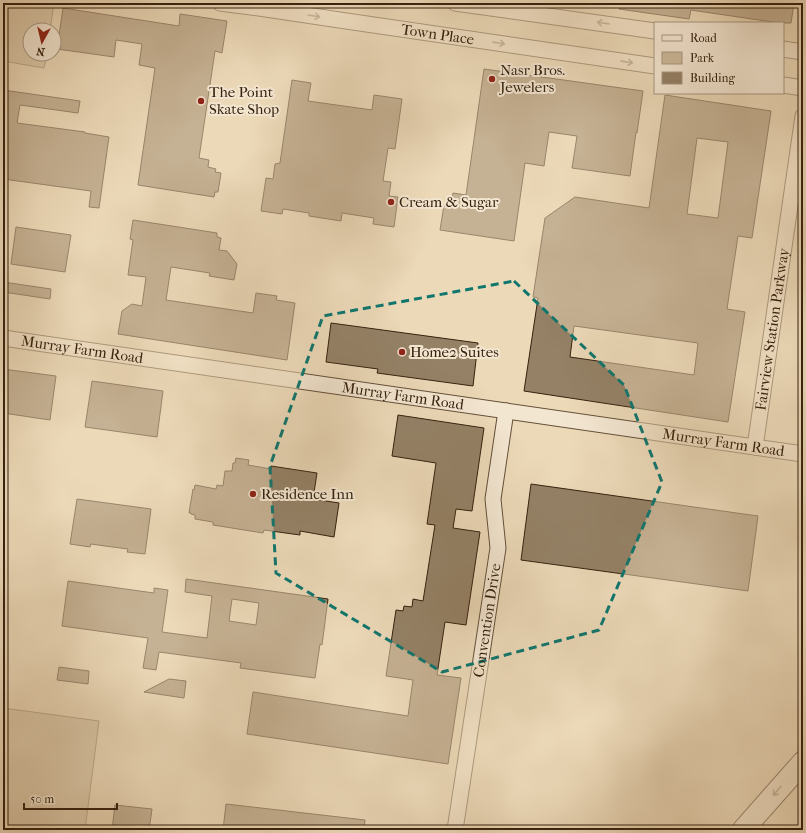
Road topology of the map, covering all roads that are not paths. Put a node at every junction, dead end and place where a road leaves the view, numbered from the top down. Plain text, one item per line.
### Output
1 (220, 3) edge
2 (455, 3) edge
3 (654, 31) edge
4 (784, 49) edge
5 (803, 52) edge
6 (654, 66) edge
7 (784, 85) edge
8 (803, 88) edge
9 (803, 116) edge
10 (3, 338) edge
11 (506, 411) junction
12 (755, 447) junction
13 (803, 454) edge
14 (803, 762) edge
15 (455, 830) edge
16 (743, 830) edge

1 -> 6 street, Town Place
3 -> 2 street
4 - 5 street
7 - 8 street
9 - 12 street, Fairview Station Parkway
10 - 11 street, Murray Farm Road
11 - 12 street, Murray Farm Road
11 - 15 street, Convention Drive
12 - 13 street, Murray Farm Road
14 -> 16 main road

